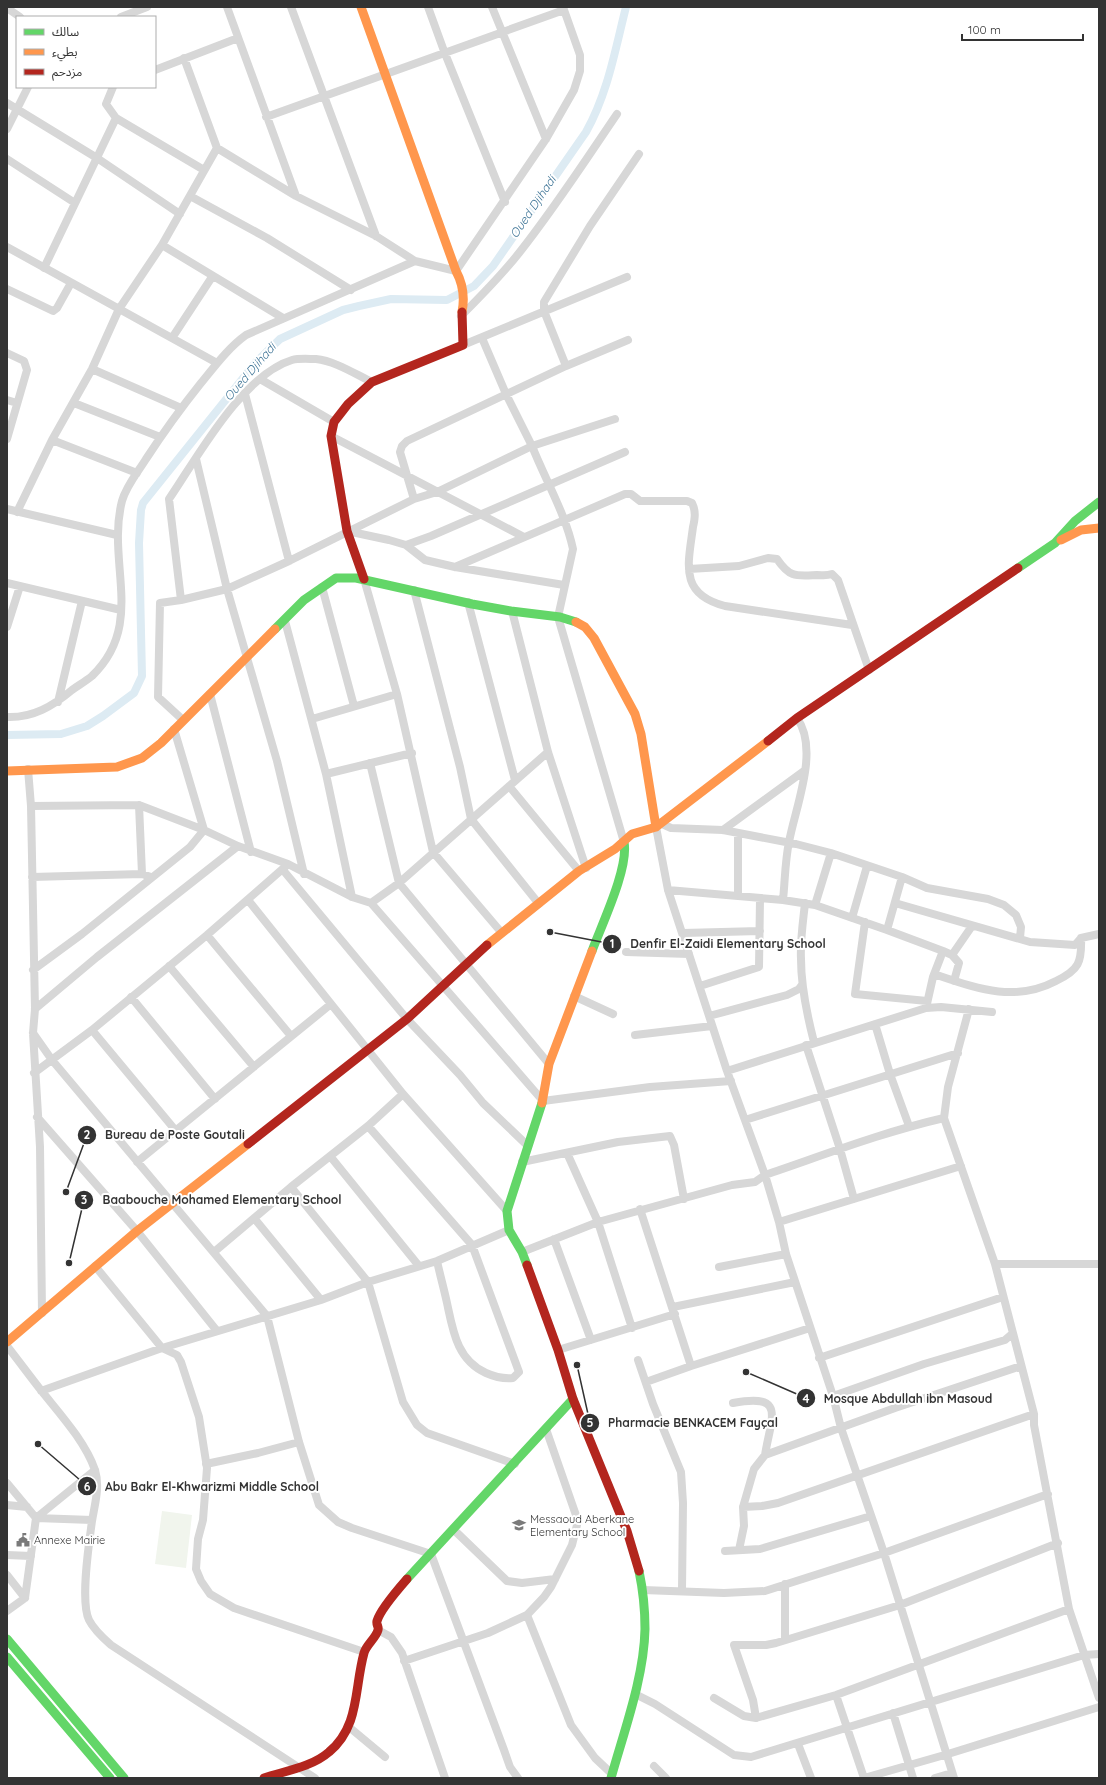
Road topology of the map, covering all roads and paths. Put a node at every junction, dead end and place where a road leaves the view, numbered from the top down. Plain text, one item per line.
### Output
1 (147, 7) edge
2 (227, 7) edge
3 (291, 7) edge
4 (361, 7) edge
5 (428, 7) edge
6 (492, 7) edge
7 (7, 8) edge
8 (564, 8) edge
9 (19, 16) edge
10 (124, 16) edge
11 (501, 31) junction
12 (238, 38) junction
13 (444, 51) junction
14 (184, 58) junction
15 (156, 70) edge
16 (385, 74) junction
17 (27, 88) edge
18 (113, 88) edge
19 (324, 95) junction
20 (7, 103) edge
21 (16, 109) junction
22 (617, 114) dead end
23 (266, 116) junction
24 (116, 118) junction
25 (7, 129) edge
26 (546, 139) junction
27 (217, 148) junction
28 (639, 154) dead end
29 (97, 158) junction
30 (7, 159) edge
31 (204, 170) junction
32 (190, 196) junction
33 (296, 196) junction
34 (505, 202) junction
35 (75, 203) junction
36 (180, 214) junction
37 (376, 236) junction
38 (162, 245) junction
39 (7, 247) edge
40 (415, 261) junction
41 (44, 268) junction
42 (456, 271) junction
43 (212, 277) junction
44 (627, 277) dead end
45 (71, 283) junction
46 (7, 289) edge
47 (351, 290) junction
48 (119, 309) junction
49 (544, 311) junction
50 (461, 316) junction
51 (283, 318) junction
52 (172, 338) junction
53 (482, 338) junction
54 (628, 340) dead end
55 (463, 345) junction
56 (7, 353) edge
57 (217, 363) junction
58 (566, 366) junction
59 (92, 369) junction
60 (260, 379) junction
61 (372, 382) junction
62 (245, 394) junction
63 (506, 394) junction
64 (7, 400) edge
65 (17, 403) junction
66 (74, 403) junction
67 (181, 408) junction
68 (615, 418) dead end
69 (334, 422) junction
70 (331, 436) junction
71 (160, 437) junction
72 (7, 439) edge
73 (52, 440) junction
74 (532, 446) junction
75 (625, 452) dead end
76 (196, 459) junction
77 (137, 473) junction
78 (406, 474) junction
79 (548, 485) junction
80 (437, 492) junction
81 (414, 499) junction
82 (1099, 502) edge
83 (7, 509) edge
84 (18, 512) junction
85 (482, 515) junction
86 (564, 519) junction
87 (1099, 528) edge
88 (347, 531) junction
89 (117, 535) junction
90 (524, 537) junction
91 (1056, 543) junction
92 (406, 545) junction
93 (289, 561) junction
94 (455, 567) junction
95 (690, 569) junction
96 (364, 579) junction
97 (7, 583) edge
98 (564, 585) junction
99 (20, 586) junction
100 (322, 587) junction
101 (227, 589) junction
102 (414, 590) junction
103 (181, 600) junction
104 (82, 601) junction
105 (468, 602) junction
106 (121, 610) junction
107 (512, 611) junction
108 (558, 617) junction
109 (284, 621) junction
110 (852, 625) junction
111 (7, 627) edge
112 (247, 659) junction
113 (869, 670) junction
114 (210, 694) junction
115 (397, 694) junction
116 (58, 702) junction
117 (354, 706) junction
118 (7, 717) edge
119 (797, 718) junction
120 (312, 719) junction
121 (183, 720) junction
122 (174, 729) junction
123 (548, 752) junction
124 (412, 753) junction
125 (370, 763) junction
126 (7, 770) edge
127 (28, 770) junction
128 (804, 772) junction
129 (326, 774) junction
130 (512, 783) junction
131 (139, 805) junction
132 (31, 806) junction
133 (472, 819) junction
134 (658, 825) junction
135 (204, 830) junction
136 (724, 830) junction
137 (738, 833) junction
138 (624, 842) junction
139 (788, 842) junction
140 (238, 846) junction
141 (251, 852) junction
142 (433, 852) junction
143 (831, 853) junction
144 (867, 866) junction
145 (286, 867) junction
146 (583, 870) junction
147 (142, 874) junction
148 (304, 874) junction
149 (902, 876) junction
150 (32, 877) junction
151 (151, 877) junction
152 (399, 883) junction
153 (668, 890) junction
154 (738, 896) junction
155 (352, 897) junction
156 (760, 898) junction
157 (248, 900) junction
158 (784, 900) junction
159 (371, 903) junction
160 (805, 903) junction
161 (895, 903) junction
162 (539, 904) junction
163 (815, 905) junction
164 (852, 918) junction
165 (865, 922) junction
166 (972, 926) junction
167 (887, 930) junction
168 (760, 931) junction
169 (501, 932) junction
170 (682, 932) junction
171 (1099, 934) edge
172 (207, 935) junction
173 (1020, 938) junction
174 (1081, 938) junction
175 (943, 951) junction
176 (626, 952) dead end
177 (689, 954) junction
178 (952, 955) junction
179 (466, 965) junction
180 (169, 966) junction
181 (34, 970) junction
182 (934, 974) junction
183 (954, 981) junction
184 (802, 985) junction
185 (700, 986) junction
186 (443, 987) junction
187 (574, 996) junction
188 (131, 997) junction
189 (331, 1004) junction
190 (926, 1005) junction
191 (35, 1009) junction
192 (969, 1009) junction
193 (992, 1012) dead end
194 (614, 1014) dead end
195 (709, 1016) junction
196 (407, 1019) junction
197 (875, 1024) junction
198 (712, 1026) junction
199 (92, 1030) junction
200 (34, 1033) junction
201 (635, 1035) dead end
202 (291, 1036) junction
203 (810, 1044) junction
204 (369, 1050) junction
205 (958, 1053) junction
206 (52, 1060) junction
207 (548, 1064) junction
208 (254, 1067) junction
209 (727, 1071) junction
210 (34, 1073) junction
211 (890, 1074) junction
212 (731, 1082) junction
213 (404, 1094) junction
214 (823, 1095) junction
215 (215, 1099) junction
216 (543, 1101) junction
217 (37, 1117) junction
218 (944, 1118) junction
219 (744, 1120) junction
220 (368, 1126) junction
221 (909, 1126) junction
222 (176, 1132) junction
223 (528, 1146) junction
224 (840, 1149) junction
225 (567, 1153) junction
226 (330, 1156) junction
227 (137, 1162) junction
228 (522, 1162) junction
229 (961, 1166) junction
230 (765, 1175) junction
231 (291, 1187) junction
232 (684, 1199) junction
233 (854, 1199) junction
234 (172, 1204) junction
235 (640, 1209) junction
236 (507, 1211) junction
237 (254, 1218) junction
238 (598, 1222) junction
239 (779, 1222) junction
240 (509, 1230) junction
241 (137, 1231) junction
242 (554, 1239) junction
243 (472, 1245) junction
244 (214, 1252) junction
245 (522, 1252) junction
246 (786, 1254) junction
247 (437, 1261) junction
248 (995, 1264) junction
249 (1099, 1264) edge
250 (95, 1266) junction
251 (419, 1266) junction
252 (719, 1267) dead end
253 (368, 1282) junction
254 (795, 1282) junction
255 (1003, 1297) junction
256 (320, 1300) junction
257 (674, 1311) junction
258 (42, 1313) junction
259 (267, 1316) junction
260 (632, 1328) junction
261 (810, 1328) junction
262 (217, 1331) junction
263 (1012, 1334) junction
264 (591, 1340) junction
265 (7, 1342) edge
266 (7, 1346) edge
267 (162, 1348) junction
268 (558, 1350) junction
269 (820, 1358) junction
270 (638, 1360) dead end
271 (691, 1366) junction
272 (1021, 1366) junction
273 (646, 1382) junction
274 (41, 1390) junction
275 (833, 1396) junction
276 (573, 1399) junction
277 (733, 1403) dead end
278 (1034, 1414) junction
279 (841, 1428) junction
280 (546, 1429) junction
281 (299, 1442) junction
282 (765, 1455) junction
283 (206, 1464) junction
284 (515, 1464) junction
285 (95, 1470) junction
286 (858, 1476) junction
287 (7, 1483) edge
288 (10, 1492) edge
289 (1048, 1494) junction
290 (7, 1505) edge
291 (27, 1507) junction
292 (744, 1507) junction
293 (871, 1516) junction
294 (36, 1518) junction
295 (92, 1520) junction
296 (453, 1529) junction
297 (1058, 1543) junction
298 (739, 1550) junction
299 (725, 1551) dead end
300 (884, 1553) junction
301 (431, 1554) junction
302 (7, 1555) edge
303 (31, 1556) junction
304 (7, 1575) edge
305 (555, 1579) junction
306 (785, 1584) junction
307 (643, 1590) junction
308 (682, 1590) junction
309 (25, 1598) junction
310 (900, 1605) junction
311 (1069, 1609) junction
312 (7, 1611) edge
313 (527, 1615) junction
314 (378, 1630) junction
315 (7, 1639) edge
316 (785, 1640) junction
317 (465, 1641) junction
318 (364, 1652) junction
319 (1099, 1654) edge
320 (1084, 1655) junction
321 (7, 1657) edge
322 (404, 1661) junction
323 (920, 1665) junction
324 (635, 1694) junction
325 (836, 1695) junction
326 (714, 1698) dead end
327 (1099, 1698) edge
328 (932, 1702) junction
329 (1099, 1707) edge
330 (893, 1713) junction
331 (756, 1718) junction
332 (349, 1727) junction
333 (848, 1727) junction
334 (798, 1744) junction
335 (948, 1754) junction
336 (385, 1757) dead end
337 (909, 1764) junction
338 (654, 1766) dead end
339 (297, 1767) junction
340 (612, 1776) edge
341 (953, 1776) edge
342 (110, 1778) edge
343 (124, 1778) edge
344 (264, 1778) edge
345 (315, 1778) edge
346 (445, 1778) edge
347 (518, 1778) edge
348 (666, 1778) edge
349 (811, 1778) edge
350 (864, 1778) edge
351 (913, 1778) edge
352 (934, 1778) edge

1 - 10 street
2 - 12 street
3 - 19 street
4 - 16 street
5 - 13 street
6 - 11 street
7 - 9 street
8 - 11 street
8 - 26 street
11 - 13 street
11 - 26 street
12 - 14 street
12 - 23 street
13 - 16 street
13 - 34 street
14 - 15 street
14 - 27 street
16 - 19 street
16 - 42 street
17 - 21 street
18 - 24 street
19 - 23 street
19 - 37 street
20 - 21 street
21 - 25 street
21 - 29 street
22 - 50 street
23 - 33 street
24 - 29 street
24 - 31 street
26 - 34 street
27 - 31 street
27 - 33 street
28 - 49 street
29 - 35 street
29 - 36 street
30 - 35 street
31 - 32 street
32 - 36 street
32 - 47 street
33 - 37 street
34 - 42 street
35 - 41 street
36 - 38 street
37 - 40 street
38 - 43 street
38 - 48 street
39 - 41 street
40 - 42 street
40 - 47 street
41 - 45 street
42 - 50 street
43 - 51 street
43 - 52 street
44 - 49 street
45 - 46 street
45 - 48 street
47 - 51 street
48 - 52 street
48 - 59 street
49 - 53 street
49 - 58 street
50 - 55 street
51 - 57 street
52 - 57 street
53 - 55 street
53 - 63 street
54 - 58 street
55 - 61 street
56 - 65 street
57 - 67 street
58 - 63 street
59 - 66 street
59 - 67 street
60 - 61 street
60 - 62 street
60 - 69 street
61 - 69 street
62 - 76 street
62 - 93 street
63 - 74 street
63 - 78 street
64 - 65 street
65 - 72 street
66 - 71 street
66 - 73 street
67 - 71 street
68 - 74 street
69 - 70 street
70 - 78 street
70 - 88 street
71 - 77 street
73 - 77 street
73 - 84 street
74 - 79 street
74 - 80 street
75 - 79 street
76 - 101 street
76 - 103 street
77 - 89 street
78 - 80 street
78 - 81 street
79 - 85 street
79 - 86 street
80 - 81 street
80 - 85 street
81 - 88 street
82 - 91 street
83 - 84 street
84 - 89 street
85 - 90 street
85 - 92 street
86 - 90 street
86 - 95 street
86 - 98 street
87 - 91 street
88 - 92 street
88 - 93 street
88 - 96 street
89 - 106 street
90 - 94 street
91 - 113 street
92 - 94 street
93 - 101 street
94 - 98 street
95 - 110 street
95 - 110 street
96 - 100 street
96 - 102 street
96 - 115 street
97 - 99 street
98 - 108 street
99 - 104 street
99 - 111 street
100 - 109 street
100 - 117 street
101 - 103 street
101 - 112 street
102 - 105 street
102 - 133 street
103 - 121 street
104 - 106 street
104 - 116 street
105 - 107 street
105 - 130 street
106 - 116 street
107 - 108 street
107 - 123 street
108 - 134 street
108 - 138 street
109 - 112 street
109 - 120 street
110 - 113 street
112 - 114 street
112 - 148 street
113 - 119 street
114 - 121 street
114 - 141 street
115 - 117 street
115 - 124 street
116 - 118 street
117 - 120 street
119 - 128 street
119 - 134 street
120 - 129 street
121 - 122 street
122 - 127 street
122 - 135 street
123 - 130 street
123 - 146 street
124 - 125 street
124 - 142 street
125 - 129 street
125 - 152 street
126 - 127 street
127 - 132 street
128 - 136 street
128 - 139 street
129 - 155 street
130 - 133 street
130 - 146 street
131 - 132 street
131 - 135 street
131 - 147 street
132 - 150 street
133 - 142 street
133 - 162 street
134 - 136 street
134 - 138 street
134 - 153 street
135 - 140 street
135 - 151 street
136 - 137 street
137 - 139 street
137 - 154 street
138 - 146 street
138 - 187 street
139 - 143 street
139 - 158 street
140 - 141 street
140 - 191 street
141 - 145 street
142 - 152 street
142 - 169 street
143 - 144 street
143 - 163 street
144 - 149 street
144 - 164 street
145 - 148 street
145 - 157 street
145 - 196 street
146 - 162 street
147 - 150 street
147 - 151 street
148 - 155 street
149 - 161 street
149 - 173 street
150 - 181 street
151 - 181 street
152 - 159 street
152 - 179 street
153 - 154 street
153 - 170 street
154 - 156 street
155 - 159 street
156 - 158 street
156 - 168 street
157 - 172 street
157 - 189 street
158 - 160 street
159 - 186 street
160 - 163 street
160 - 184 street
161 - 166 street
161 - 167 street
162 - 169 street
163 - 164 street
164 - 165 street
165 - 167 street
165 - 190 street
166 - 173 street
166 - 178 street
167 - 175 street
168 - 170 street
168 - 185 street
169 - 179 street
170 - 177 street
171 - 174 street
172 - 180 street
172 - 202 street
173 - 174 street
174 - 183 street
175 - 178 street
175 - 182 street
176 - 177 street
177 - 185 street
178 - 183 street
179 - 186 street
179 - 207 street
180 - 188 street
180 - 208 street
181 - 191 street
182 - 183 street
182 - 190 street
184 - 195 street
184 - 203 street
185 - 195 street
186 - 196 street
186 - 216 street
187 - 194 street
187 - 207 street
188 - 199 street
188 - 215 street
189 - 202 street
189 - 204 street
190 - 192 street
190 - 197 street
191 - 200 street
192 - 193 street
192 - 205 street
195 - 198 street
196 - 204 street
196 - 223 street
197 - 203 street
197 - 211 street
198 - 201 street
198 - 209 street
199 - 206 street
199 - 222 street
200 - 206 street
200 - 210 street
202 - 208 street
203 - 209 street
203 - 214 street
204 - 213 street
204 - 234 street
205 - 211 street
205 - 218 street
206 - 210 street
206 - 227 street
207 - 216 street
208 - 215 street
209 - 212 street
210 - 217 street
211 - 214 street
211 - 221 street
212 - 216 street
212 - 219 street
213 - 220 street
213 - 236 street
214 - 219 street
214 - 224 street
215 - 222 street
216 - 223 street
217 - 241 street
217 - 258 street
218 - 221 street
218 - 229 street
219 - 230 street
220 - 226 street
220 - 243 street
221 - 224 street
222 - 227 street
223 - 228 street
224 - 230 street
224 - 233 street
225 - 228 street
225 - 232 street
225 - 238 street
226 - 231 street
226 - 251 street
227 - 234 street
228 - 236 street
229 - 233 street
229 - 248 street
230 - 232 street
230 - 239 street
231 - 237 street
231 - 253 street
232 - 235 street
233 - 239 street
234 - 241 street
234 - 244 street
235 - 238 street
235 - 257 street
236 - 240 street
237 - 244 street
237 - 256 street
238 - 242 street
238 - 260 street
239 - 246 street
240 - 243 street
240 - 245 street
241 - 250 street
241 - 262 street
242 - 245 street
242 - 264 street
243 - 247 street
243 - 247 street
244 - 259 street
245 - 268 street
246 - 252 street
246 - 254 street
247 - 251 street
248 - 249 street
248 - 255 street
250 - 258 street
250 - 267 street
251 - 253 street
253 - 256 street
253 - 284 street
254 - 257 street
254 - 261 street
255 - 263 street
255 - 269 street
256 - 259 street
257 - 260 street
257 - 271 street
258 - 265 street
259 - 262 street
259 - 281 street
260 - 264 street
261 - 269 street
261 - 271 street
262 - 267 street
263 - 272 street
263 - 275 street
264 - 268 street
266 - 274 street
267 - 274 street
267 - 283 street
268 - 276 street
269 - 275 street
270 - 273 street
271 - 273 street
272 - 278 street
272 - 279 street
273 - 308 street
274 - 285 street
275 - 279 street
276 - 280 street
276 - 307 street
277 - 282 street
278 - 286 street
278 - 289 street
279 - 282 street
279 - 286 street
280 - 284 street
280 - 305 street
281 - 283 street
281 - 301 street
282 - 292 street
283 - 318 street
284 - 296 street
285 - 294 street
285 - 295 street
286 - 292 street
286 - 293 street
287 - 288 street
288 - 291 street
289 - 297 street
289 - 300 street
290 - 291 street
291 - 294 street
292 - 298 street
293 - 298 street
293 - 300 street
294 - 295 street
294 - 303 street
295 - 339 street
296 - 301 street
296 - 305 street
297 - 310 street
297 - 311 street
298 - 299 street
300 - 306 street
300 - 310 street
301 - 314 street
301 - 317 street
302 - 303 street
303 - 309 street
304 - 309 street
305 - 313 street
306 - 308 street
306 - 316 street
307 - 308 street
307 - 324 street
309 - 312 street
310 - 316 street
310 - 323 street
311 - 320 street
311 - 323 street
313 - 317 street
313 - 340 street
314 - 318 street
314 - 322 street
315 - 343 street
316 - 331 street
317 - 322 street
317 - 347 street
318 - 332 street
319 - 320 street
320 - 327 street
320 - 328 street
321 - 342 street
322 - 346 street
323 - 325 street
323 - 328 street
324 - 334 street
324 - 340 street
325 - 331 street
325 - 333 street
326 - 331 street
328 - 330 street
328 - 335 street
329 - 335 street
330 - 333 street
330 - 337 street
332 - 336 street
332 - 339 street
333 - 334 street
333 - 350 street
334 - 349 street
335 - 337 street
335 - 341 street
337 - 350 street
337 - 351 street
338 - 348 street
339 - 344 street
339 - 345 street
341 - 352 street

